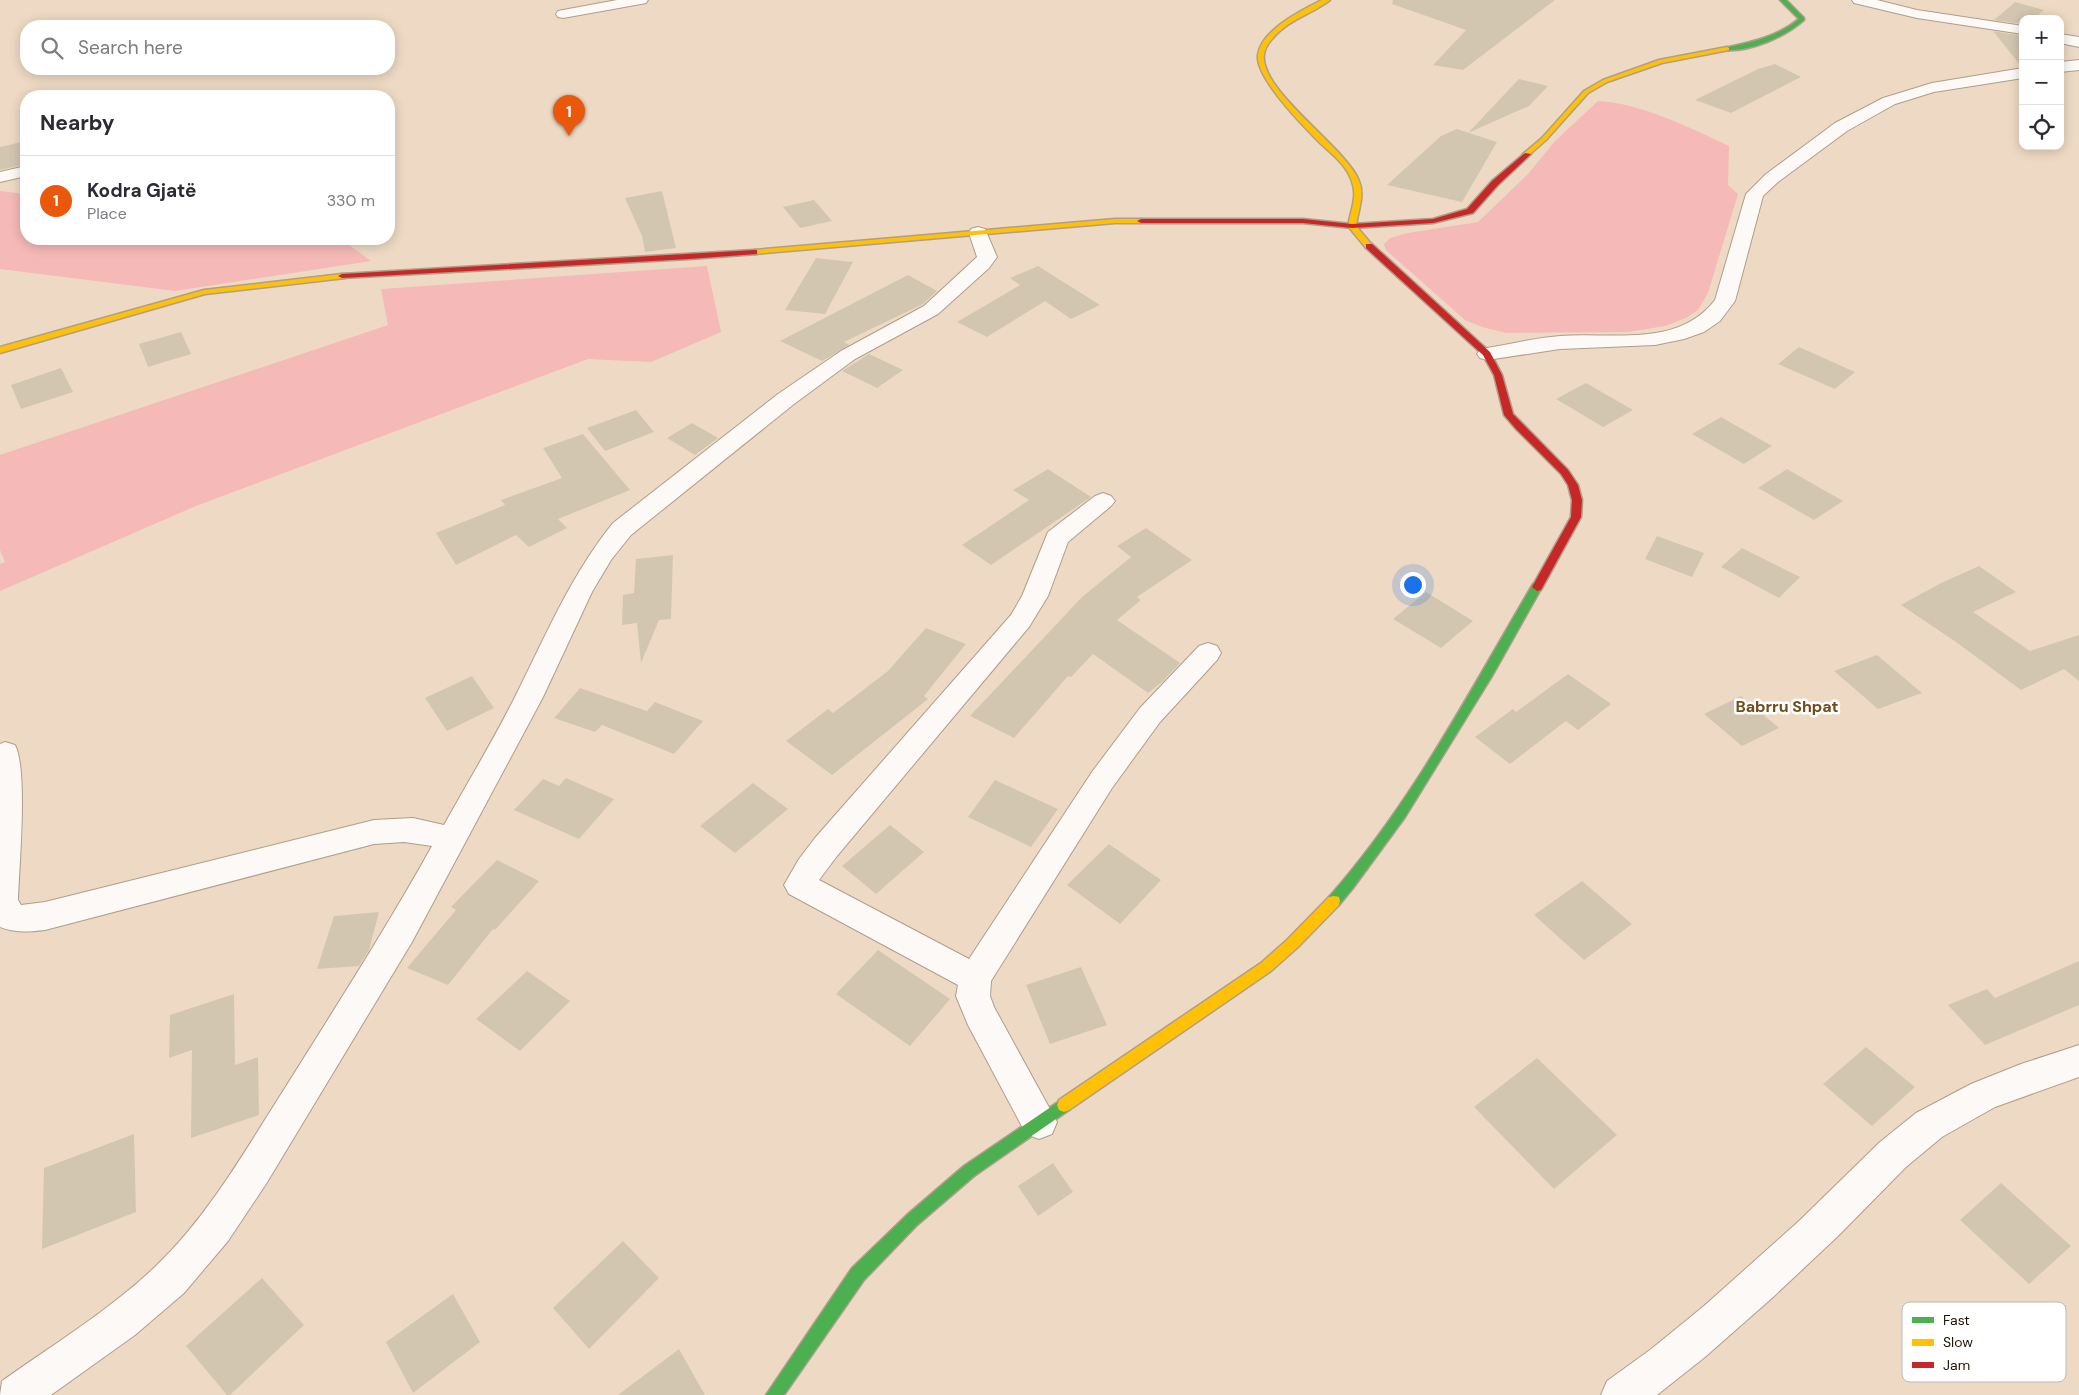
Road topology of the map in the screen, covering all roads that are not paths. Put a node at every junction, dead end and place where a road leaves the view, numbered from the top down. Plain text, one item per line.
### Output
1 (642, 0) edge
2 (1327, 0) edge
3 (1783, 0) edge
4 (1859, 0) edge
5 (1916, 0) edge
6 (1897, 10) junction
7 (563, 14) dead end
8 (2019, 29) edge
9 (2064, 39) edge
10 (2079, 42) edge
11 (2079, 65) edge
12 (2064, 67) edge
13 (2019, 74) edge
14 (20, 172) edge
15 (0, 177) edge
16 (1352, 226) junction
17 (978, 233) junction
18 (0, 350) edge
19 (1487, 354) junction
20 (1103, 501) dead end
21 (1208, 653) dead end
22 (5, 753) dead end
23 (451, 839) junction
24 (975, 978) junction
25 (2079, 1062) edge
26 (1039, 1122) junction
27 (1643, 1389) edge
28 (16, 1395) edge
29 (774, 1395) edge

1 - 7 street
2 - 16 street
3 - 16 street
4 - 6 street
5 - 6 street
6 - 8 street
9 - 10 street
11 - 12 street
13 - 19 street
14 - 15 street
16 - 17 street
16 - 19 street
17 - 18 street
17 - 23 street
19 - 26 street
20 - 24 street
21 - 24 street
22 - 23 street
23 - 28 street
24 - 26 street
25 - 27 street
26 - 29 street

